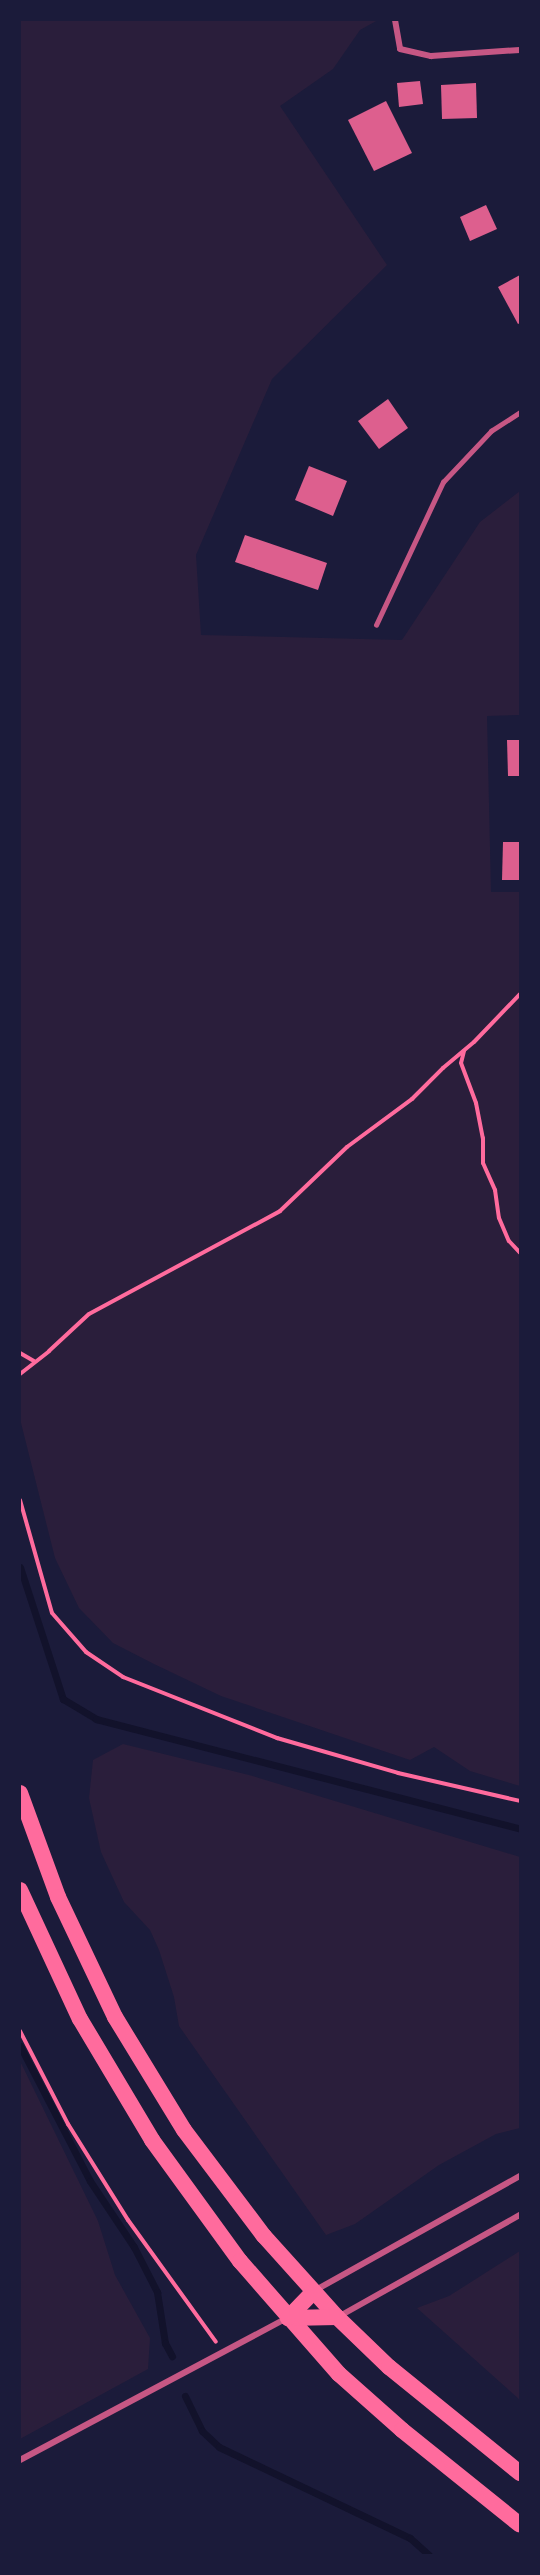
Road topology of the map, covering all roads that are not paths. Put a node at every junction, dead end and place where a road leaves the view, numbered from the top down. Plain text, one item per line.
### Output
1 (395, 20) edge
2 (520, 50) edge
3 (520, 412) edge
4 (376, 625) dead end
5 (20, 1793) edge
6 (20, 1890) edge
7 (520, 2176) edge
8 (520, 2214) edge
9 (314, 2291) junction
10 (338, 2317) junction
11 (288, 2318) junction
12 (20, 2460) edge
13 (520, 2474) edge
14 (520, 2524) edge

1 - 2 street
3 - 4 lane
5 - 9 highway
6 - 11 highway
7 - 9 street
8 - 10 street
9 - 10 highway
9 - 11 highway
10 - 11 highway
10 - 13 highway
11 - 12 street
11 - 14 highway

